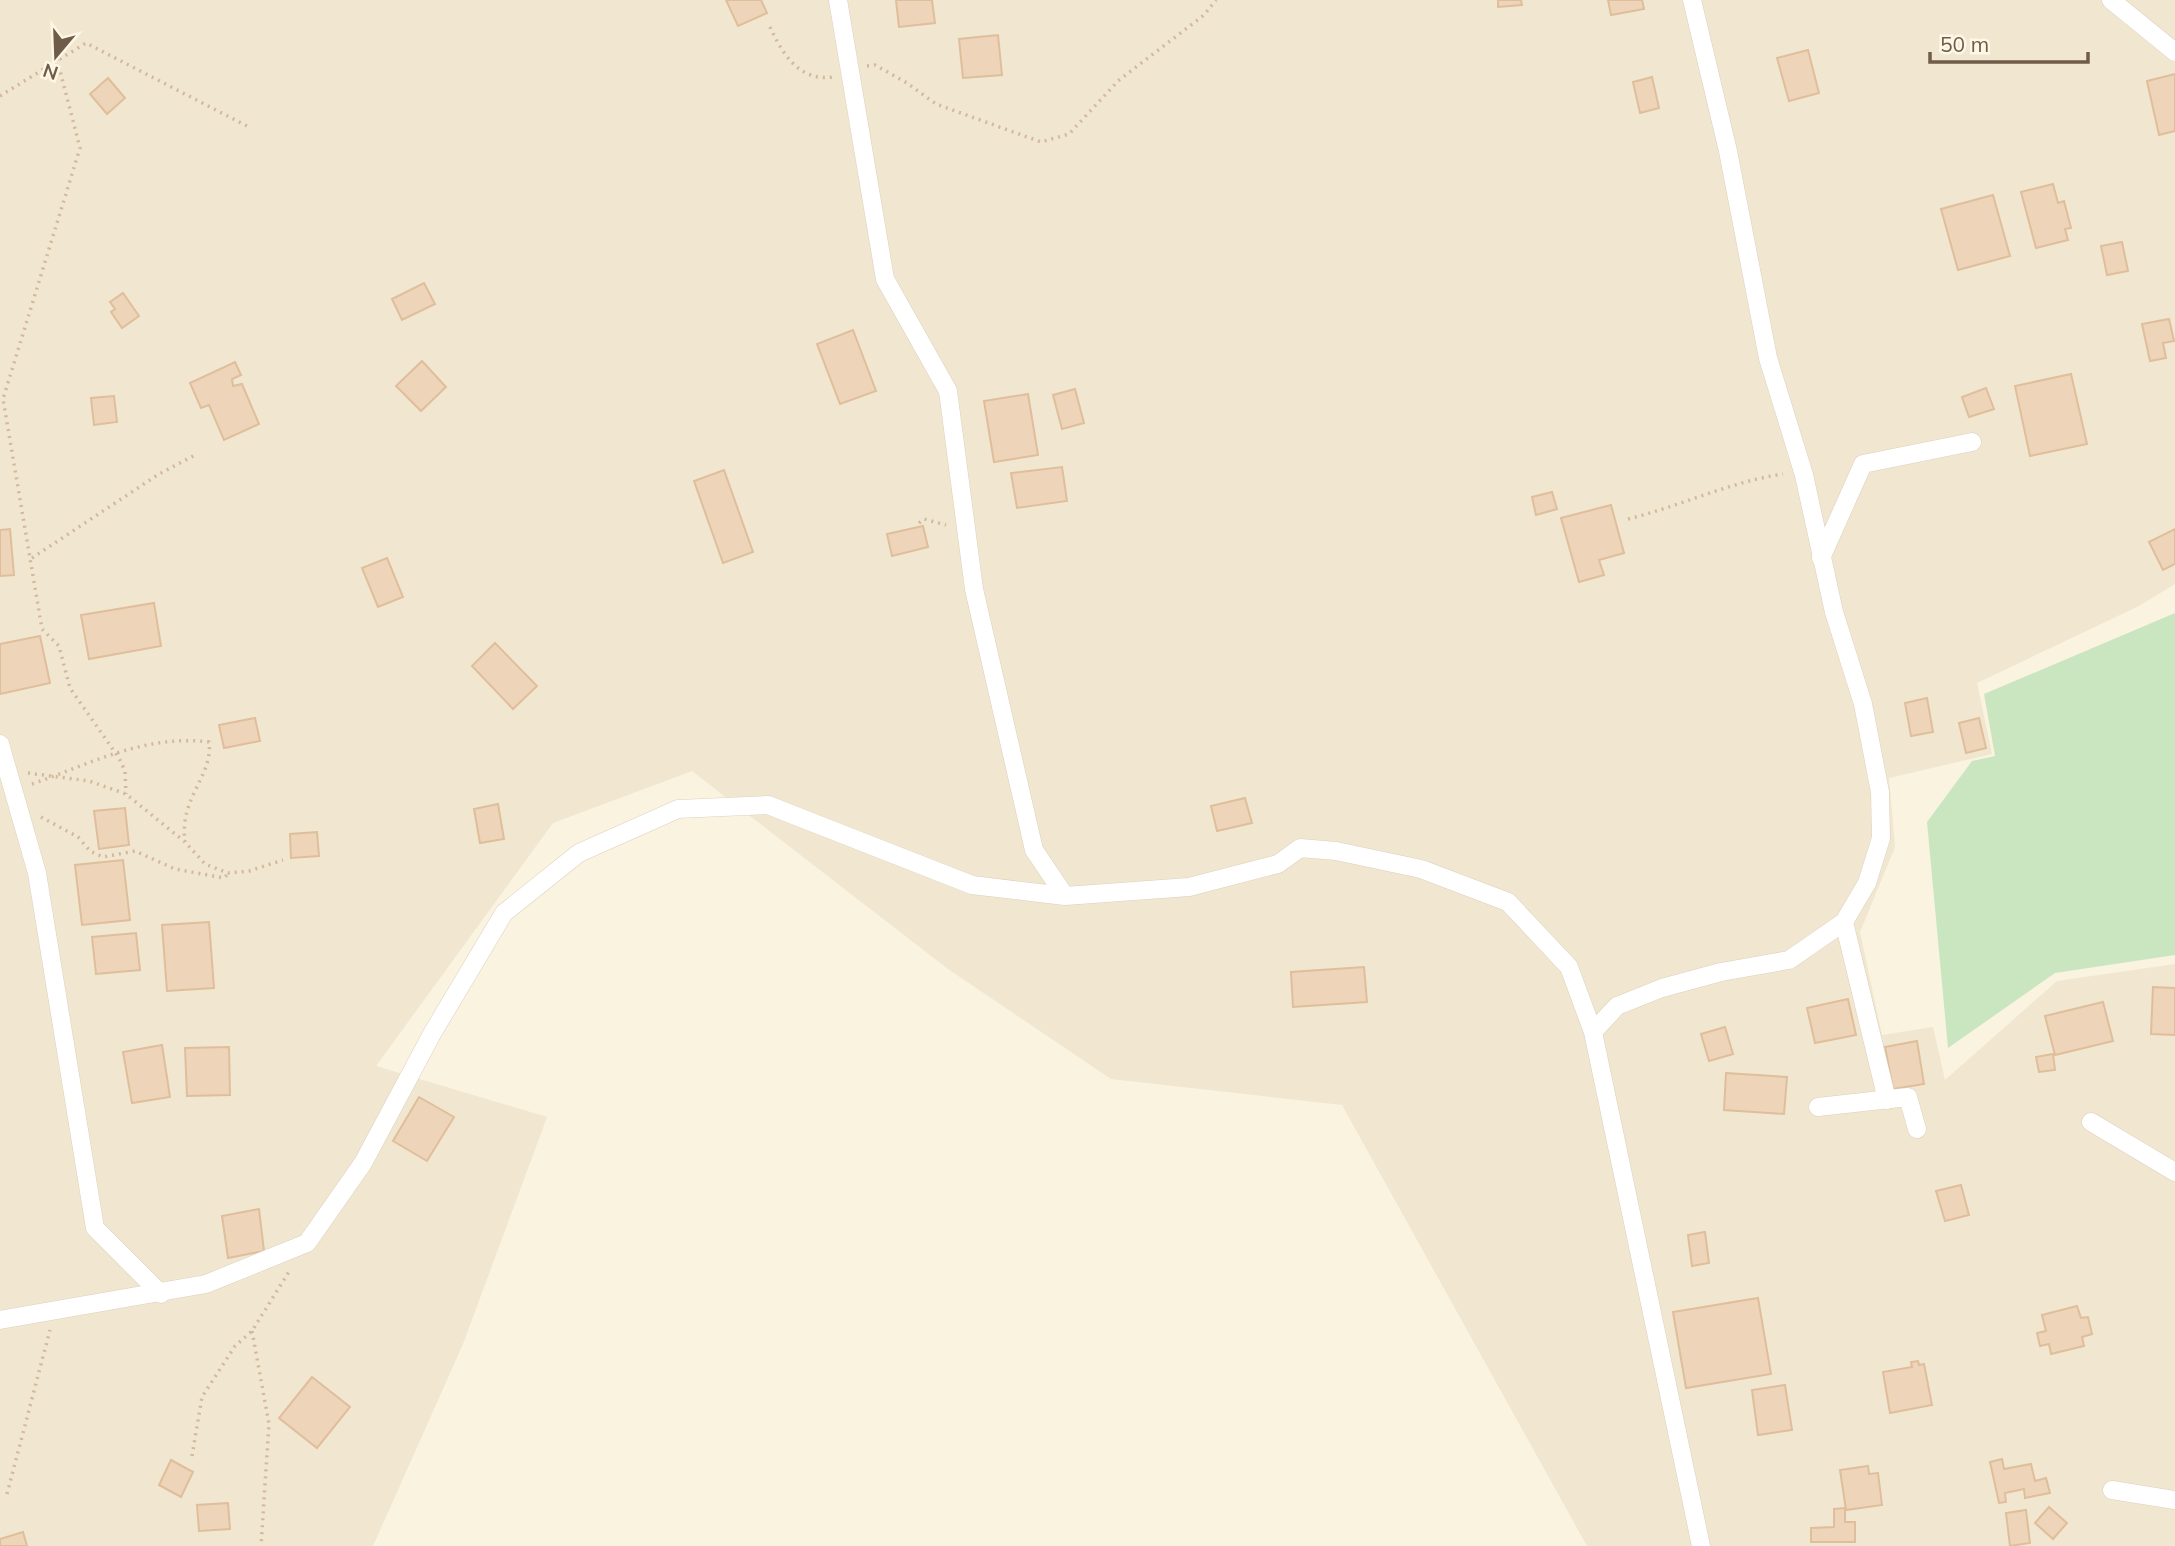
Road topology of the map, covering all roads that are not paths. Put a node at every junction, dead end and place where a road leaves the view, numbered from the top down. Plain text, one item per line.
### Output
1 (838, 0) edge
2 (1692, 0) edge
3 (2111, 0) edge
4 (2175, 52) edge
5 (1972, 442) dead end
6 (1821, 558) junction
7 (0, 744) edge
8 (1065, 896) junction
9 (1843, 922) junction
10 (1593, 1032) junction
11 (1887, 1100) junction
12 (1818, 1107) dead end
13 (2091, 1122) dead end
14 (1917, 1129) dead end
15 (2175, 1172) edge
16 (161, 1294) junction
17 (0, 1320) edge
18 (2112, 1490) dead end
19 (2175, 1500) edge
20 (1701, 1546) edge

1 - 8 street
2 - 6 street
3 - 4 street
5 - 6 street
6 - 9 street
7 - 16 street
8 - 10 street
8 - 16 street
9 - 10 street
9 - 11 street
10 - 20 street
11 - 12 street
11 - 14 street
13 - 15 street
16 - 17 street
18 - 19 street

